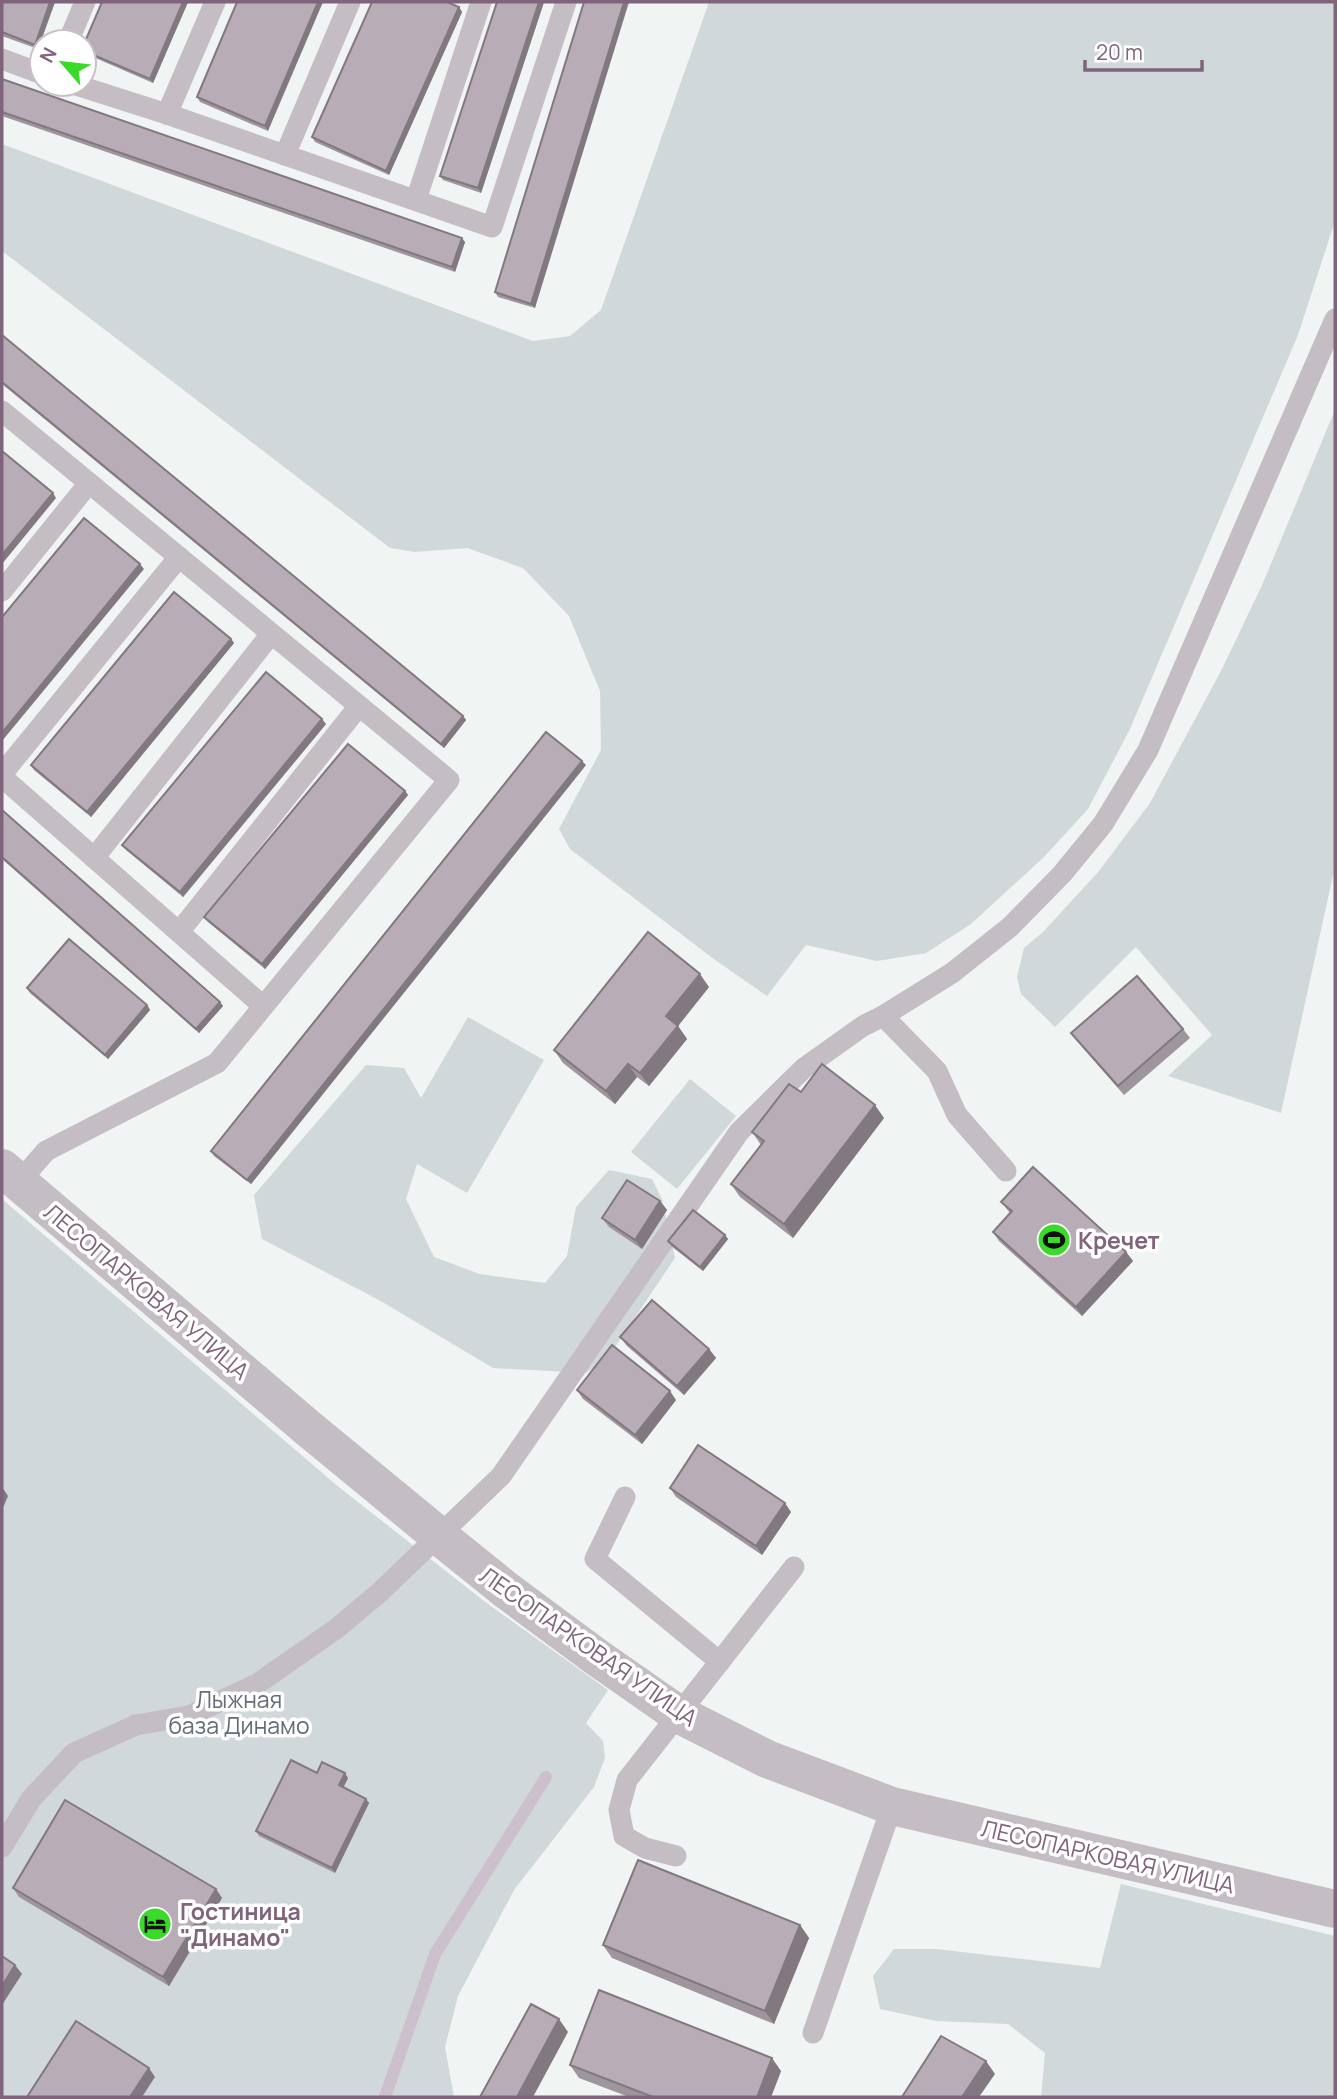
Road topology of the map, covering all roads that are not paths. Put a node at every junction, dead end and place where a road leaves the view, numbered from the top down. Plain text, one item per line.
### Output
1 (85, 2) edge
2 (215, 2) edge
3 (350, 2) edge
4 (481, 2) edge
5 (566, 2) edge
6 (74, 28) edge
7 (2, 59) edge
8 (28, 69) edge
9 (98, 92) edge
10 (167, 114) junction
11 (285, 155) junction
12 (416, 200) junction
13 (1335, 319) edge
14 (2, 412) edge
15 (89, 483) junction
16 (179, 557) junction
17 (2, 591) edge
18 (271, 634) junction
19 (359, 706) junction
20 (2, 776) edge
21 (94, 858) junction
22 (179, 932) junction
23 (263, 1006) junction
24 (883, 1016) junction
25 (1006, 1171) dead end
26 (11, 1175) edge
27 (625, 1497) dead end
28 (439, 1536) junction
29 (794, 1567) dead end
30 (720, 1662) junction
31 (678, 1714) junction
32 (892, 1806) junction
33 (2, 1847) edge
34 (676, 1856) dead end
35 (1335, 1909) edge
36 (813, 2033) dead end

1 - 6 lane
2 - 10 lane
3 - 11 lane
4 - 12 lane
5 - 12 lane
7 - 8 lane
9 - 10 lane
10 - 11 lane
11 - 12 lane
13 - 24 lane
14 - 15 lane
15 - 16 lane
15 - 17 lane
16 - 18 lane
16 - 20 lane
18 - 19 lane
18 - 21 lane
19 - 22 lane
19 - 23 lane
20 - 21 lane
21 - 22 lane
22 - 23 lane
23 - 26 lane
24 - 25 lane
24 - 28 lane
26 - 28 street, ЛЕСОПАРКОВАЯ УЛИЦА
27 - 30 lane
28 - 31 street, ЛЕСОПАРКОВАЯ УЛИЦА
28 - 33 lane
29 - 30 lane
30 - 31 lane
31 - 32 street, ЛЕСОПАРКОВАЯ УЛИЦА
31 - 34 lane
32 - 35 street, ЛЕСОПАРКОВАЯ УЛИЦА
32 - 36 lane

